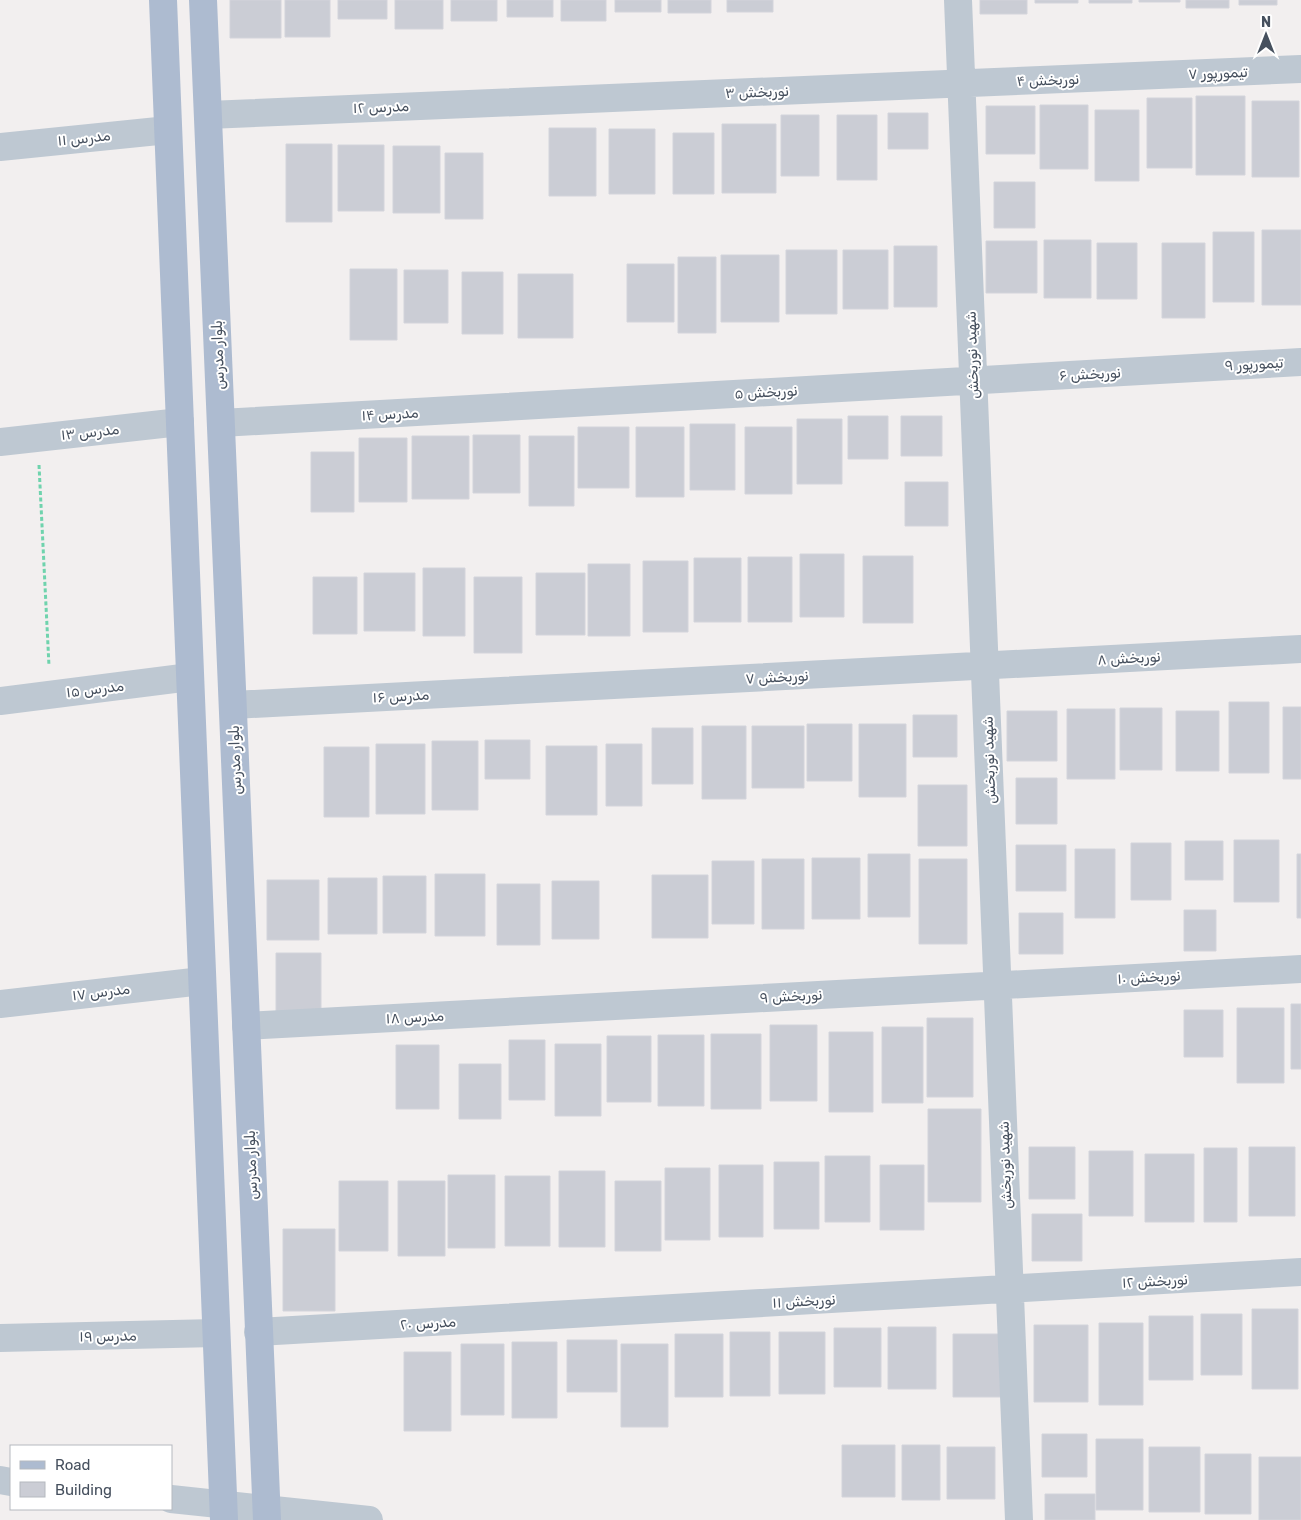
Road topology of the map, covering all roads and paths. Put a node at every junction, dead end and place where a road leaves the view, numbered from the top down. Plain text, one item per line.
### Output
1 (163, 0) edge
2 (203, 0) edge
3 (958, 0) edge
4 (1301, 69) edge
5 (1136, 76) joint
6 (961, 84) junction
7 (553, 100) joint
8 (208, 115) junction
9 (168, 130) junction
10 (0, 147) edge
11 (1301, 362) edge
12 (1207, 367) joint
13 (973, 381) junction
14 (558, 404) joint
15 (180, 422) junction
16 (221, 423) junction
17 (37, 438) junction
18 (0, 442) edge
19 (1301, 649) edge
20 (985, 666) junction
21 (190, 677) junction
22 (569, 688) joint
23 (50, 694) junction
24 (0, 701) edge
25 (232, 705) junction
26 (1301, 968) edge
27 (202, 981) junction
28 (998, 985) junction
29 (0, 1004) edge
30 (584, 1008) joint
31 (246, 1026) junction
32 (1301, 1272) edge
33 (1010, 1289) junction
34 (597, 1313) joint
35 (258, 1332) junction
36 (216, 1334) junction
37 (0, 1338) edge
38 (172, 1499) edge
39 (224, 1512) edge
40 (267, 1514) edge
41 (369, 1520) edge
42 (1019, 1520) edge

1 - 9 main road
2 - 8 main road, بلوار مدرس
3 - 6 street, شهید نوربخش
4 - 5 street, تیمورپور ۷
5 - 6 street, نوربخش ۴
6 - 7 street, نوربخش ۳
6 - 13 street, شهید نوربخش
7 - 8 street, مدرس ۱۲
8 - 16 main road, بلوار مدرس
9 - 10 street, مدرس ۱۱
9 - 15 main road
11 - 12 street, تیمورپور ۹
12 - 13 street, نوربخش ۶
13 - 14 street, نوربخش ۵
13 - 20 street, شهید نوربخش
14 - 16 street, مدرس ۱۴
15 - 17 street, مدرس ۱۳
15 - 21 main road
16 - 25 main road, بلوار مدرس
17 - 18 street, مدرس ۱۳
17 - 23 path
19 - 20 street, نوربخش ۸
20 - 22 street, نوربخش ۷
20 - 28 street, شهید نوربخش
21 - 23 street, مدرس ۱۵
21 - 27 main road
22 - 25 street, مدرس ۱۶
23 - 24 street, مدرس ۱۵
25 - 31 main road, بلوار مدرس
26 - 28 street, نوربخش ۱۰
27 - 29 street, مدرس ۱۷
27 - 36 main road
28 - 30 street, نوربخش ۹
28 - 33 street, شهید نوربخش
30 - 31 street, مدرس ۱۸
31 - 35 main road, بلوار مدرس
32 - 33 street, نوربخش ۱۲
33 - 34 street, نوربخش ۱۱
33 - 42 street, شهید نوربخش
34 - 35 street, مدرس ۲۰
35 - 40 main road, بلوار مدرس
36 - 37 street, مدرس ۱۹
36 - 39 main road
38 - 39 street
39 - 40 street
40 - 41 street

